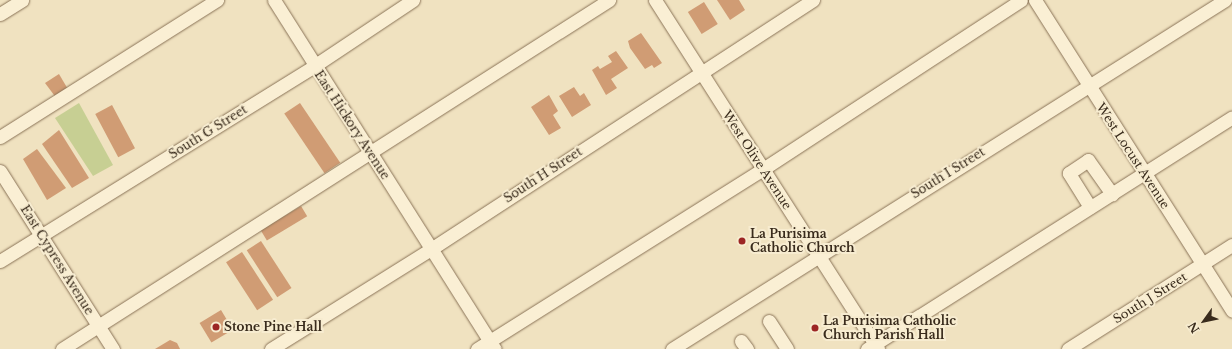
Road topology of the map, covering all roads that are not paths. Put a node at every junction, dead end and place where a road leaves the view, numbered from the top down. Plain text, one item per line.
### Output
1 (22, 0) edge
2 (218, 0) edge
3 (274, 0) edge
4 (413, 0) edge
5 (609, 0) edge
6 (655, 0) edge
7 (813, 0) edge
8 (1021, 0) edge
9 (1035, 0) edge
10 (1225, 0) edge
11 (0, 14) edge
12 (314, 66) junction
13 (700, 71) junction
14 (1088, 86) junction
15 (1232, 117) edge
16 (0, 137) edge
17 (371, 154) junction
18 (763, 169) junction
19 (0, 171) edge
20 (1145, 172) junction
21 (1112, 194) junction
22 (1090, 207) junction
23 (41, 235) junction
24 (1232, 246) edge
25 (431, 249) junction
26 (818, 255) junction
27 (0, 261) edge
28 (1203, 265) junction
29 (1232, 311) edge
30 (770, 321) dead end
31 (98, 326) junction
32 (492, 345) edge
33 (873, 347) edge
34 (62, 349) edge
35 (113, 349) edge
36 (271, 349) edge
37 (477, 349) edge
38 (672, 349) edge
39 (787, 349) edge
40 (1068, 349) edge

1 - 11 street
2 - 16 street
3 - 12 street, East Hickory Avenue
4 - 12 street, South G Street
5 - 17 street
6 - 13 street, West Olive Avenue
7 - 13 street, South H Street
8 - 18 street
9 - 14 street, West Locust Avenue
10 - 14 street, South I Street
12 - 17 street, East Hickory Avenue
12 - 23 street, South G Street
13 - 18 street, West Olive Avenue
13 - 25 street, South H Street
14 - 20 street, West Locust Avenue
14 - 26 street, South I Street
15 - 20 street
17 - 25 street, East Hickory Avenue
17 - 31 street
18 - 26 street, West Olive Avenue
18 - 32 street
19 - 23 street, East Cypress Avenue
20 - 21 street
20 - 28 street, West Locust Avenue
21 - 22 street
21 - 22 street
22 - 33 street
23 - 27 street, South G Street
23 - 31 street, East Cypress Avenue
24 - 28 street, South J Street
25 - 32 street, East Hickory Avenue
25 - 36 street, South H Street
26 - 33 street, West Olive Avenue
26 - 38 street, South I Street
28 - 29 street, West Locust Avenue
28 - 40 street, South J Street
30 - 39 street
31 - 34 street
31 - 35 street, East Cypress Avenue
32 - 37 street

